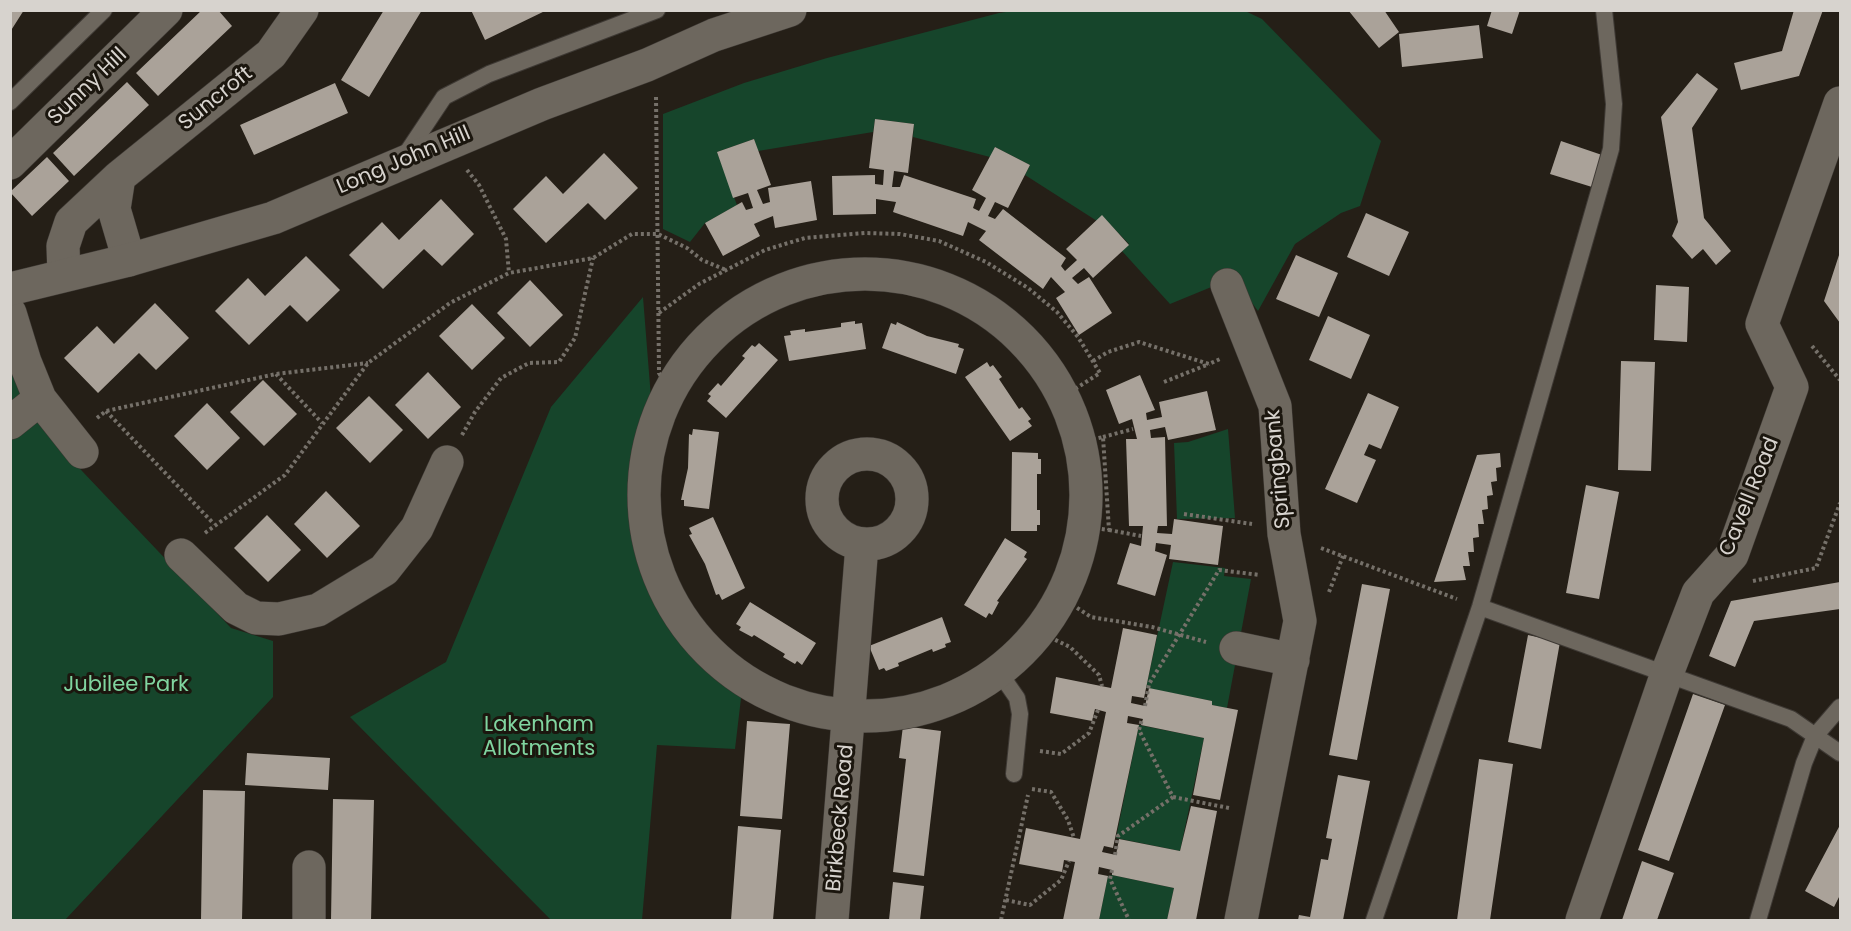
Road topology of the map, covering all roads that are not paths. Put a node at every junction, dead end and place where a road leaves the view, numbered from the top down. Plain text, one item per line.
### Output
1 (104, 10) edge
2 (166, 10) edge
3 (302, 10) edge
4 (657, 10) edge
5 (790, 10) edge
6 (1604, 10) edge
7 (10, 102) edge
8 (1840, 103) edge
9 (10, 163) edge
10 (400, 163) junction
11 (120, 177) junction
12 (129, 260) junction
13 (64, 275) junction
14 (1227, 285) dead end
15 (10, 289) edge
16 (10, 313) edge
17 (40, 399) junction
18 (10, 423) edge
19 (77, 446) road end
20 (447, 462) road end
21 (862, 545) dead end
22 (181, 555) road end
23 (1480, 607) junction
24 (1223, 646) road end
25 (1293, 660) junction
26 (999, 672) junction
27 (1666, 676) junction
28 (1840, 707) edge
29 (850, 716) junction
30 (1815, 736) junction
31 (1840, 753) edge
32 (1014, 774) dead end
33 (309, 867) dead end
34 (309, 921) edge
35 (832, 921) edge
36 (1241, 921) edge
37 (1374, 921) edge
38 (1582, 921) edge
39 (1758, 921) edge

1 - 7 lane
2 - 9 street, Sunny Hill
3 - 11 street, Suncroft
4 - 10 lane
5 - 10 street, Long John Hill
6 - 23 lane
8 - 27 street, Cavell Road
10 - 12 street, Long John Hill
11 - 12 street
11 - 13 street, Suncroft
12 - 13 street, Long John Hill
13 - 15 street, Long John Hill
14 - 25 street, Springbank
16 - 17 street
17 - 18 street
17 - 19 street
20 - 22 street
21 - 29 street, Birkbeck Road
23 - 27 lane
23 - 37 lane
24 - 25 street
25 - 36 street, Springbank
26 - 29 street
26 - 29 street
26 - 32 lane
27 - 30 lane
27 - 38 street, Cavell Road
28 - 30 lane
29 - 35 street, Birkbeck Road
30 - 31 lane
30 - 39 lane
33 - 34 street

